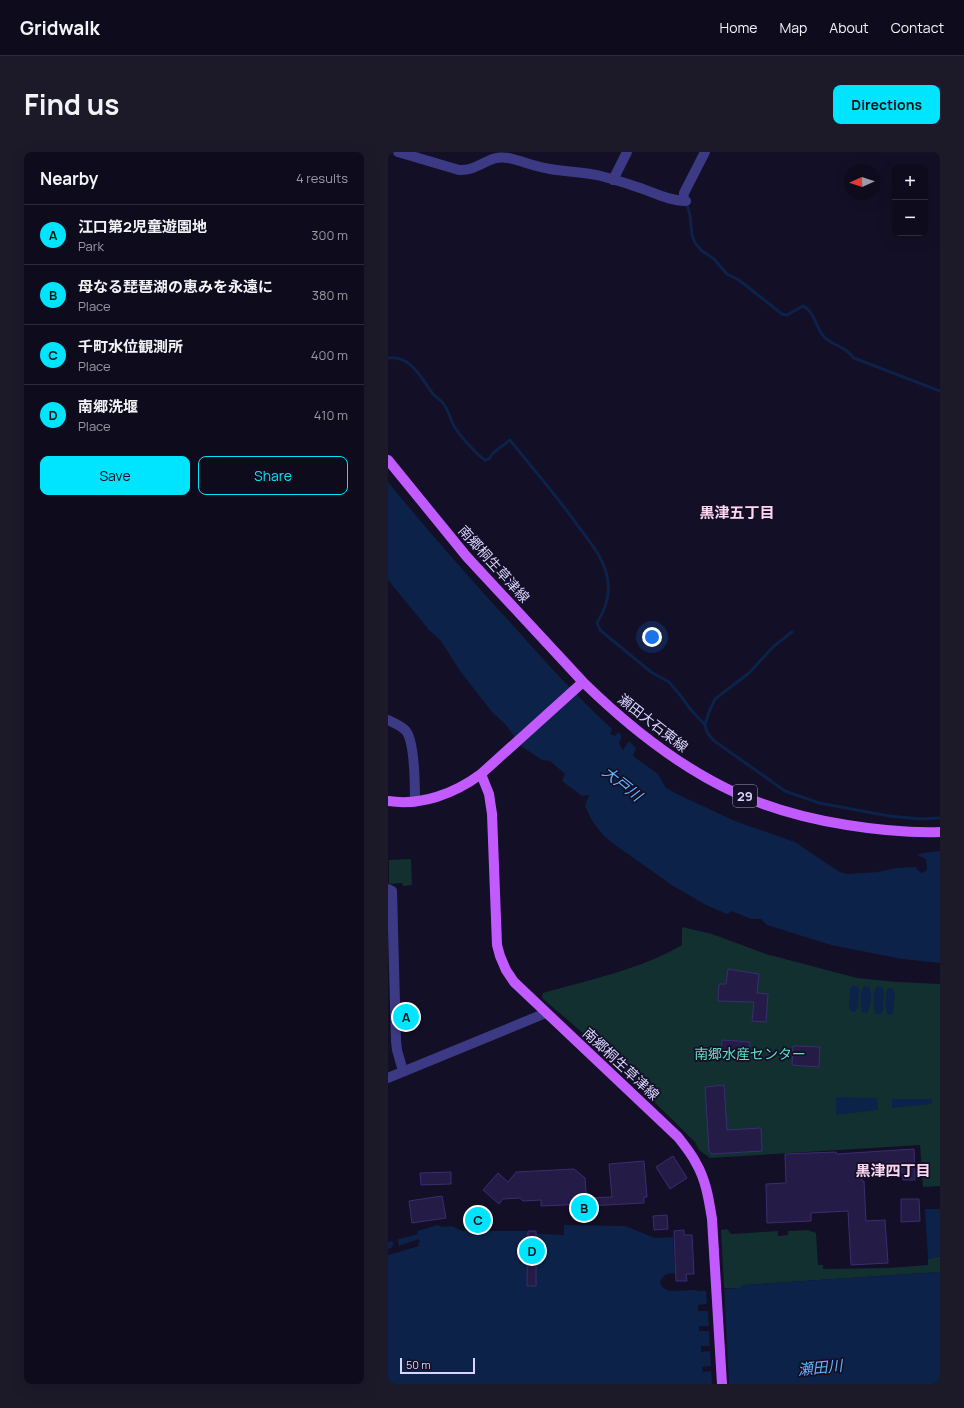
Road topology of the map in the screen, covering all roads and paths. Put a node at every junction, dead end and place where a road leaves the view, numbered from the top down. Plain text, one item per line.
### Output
1 (398, 152) edge
2 (627, 152) edge
3 (705, 152) edge
4 (613, 180) junction
5 (388, 460) edge
6 (579, 685) junction
7 (388, 720) edge
8 (484, 771) junction
9 (388, 801) edge
10 (415, 802) junction
11 (940, 832) edge
12 (388, 889) edge
13 (391, 940) edge
14 (391, 990) edge
15 (546, 1012) junction
16 (392, 1041) edge
17 (403, 1071) junction
18 (388, 1078) edge
19 (722, 1384) edge

1 - 4 street
2 - 4 street
3 - 4 street
5 - 6 main road, 南郷桐生草津線
6 - 8 main road
6 - 11 main road, 瀬田大石東線 / 29
7 - 10 street
8 - 10 main road
8 - 15 main road, 南郷桐生草津線
9 - 10 main road
12 - 13 street
13 - 14 street
14 - 16 street
15 - 17 street
15 - 19 main road, 南郷桐生草津線
16 - 17 street
17 - 18 street

